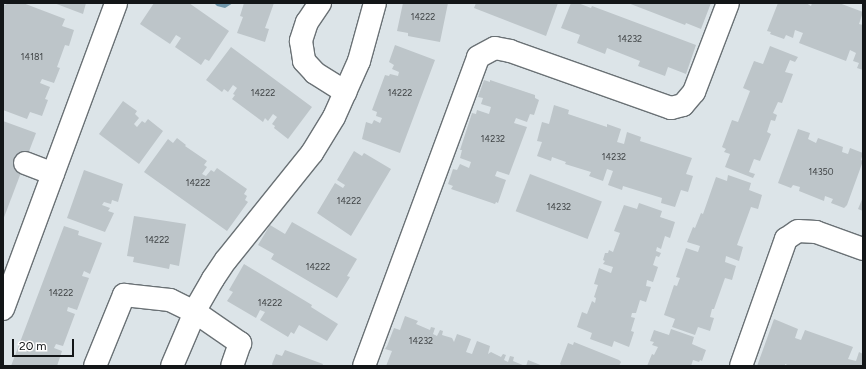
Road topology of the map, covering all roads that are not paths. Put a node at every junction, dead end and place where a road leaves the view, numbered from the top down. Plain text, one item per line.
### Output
1 (116, 3) edge
2 (320, 3) edge
3 (375, 3) edge
4 (728, 3) edge
5 (346, 92) junction
6 (25, 163) dead end
7 (53, 174) junction
8 (863, 249) edge
9 (3, 309) edge
10 (195, 312) junction
11 (95, 366) edge
12 (172, 366) edge
13 (232, 366) edge
14 (364, 366) edge
15 (741, 366) edge

1 - 7 lane
2 - 5 lane
3 - 5 lane
4 - 14 lane
5 - 10 lane
6 - 7 lane
7 - 9 lane
8 - 15 lane
10 - 11 lane
10 - 12 lane
10 - 13 lane

